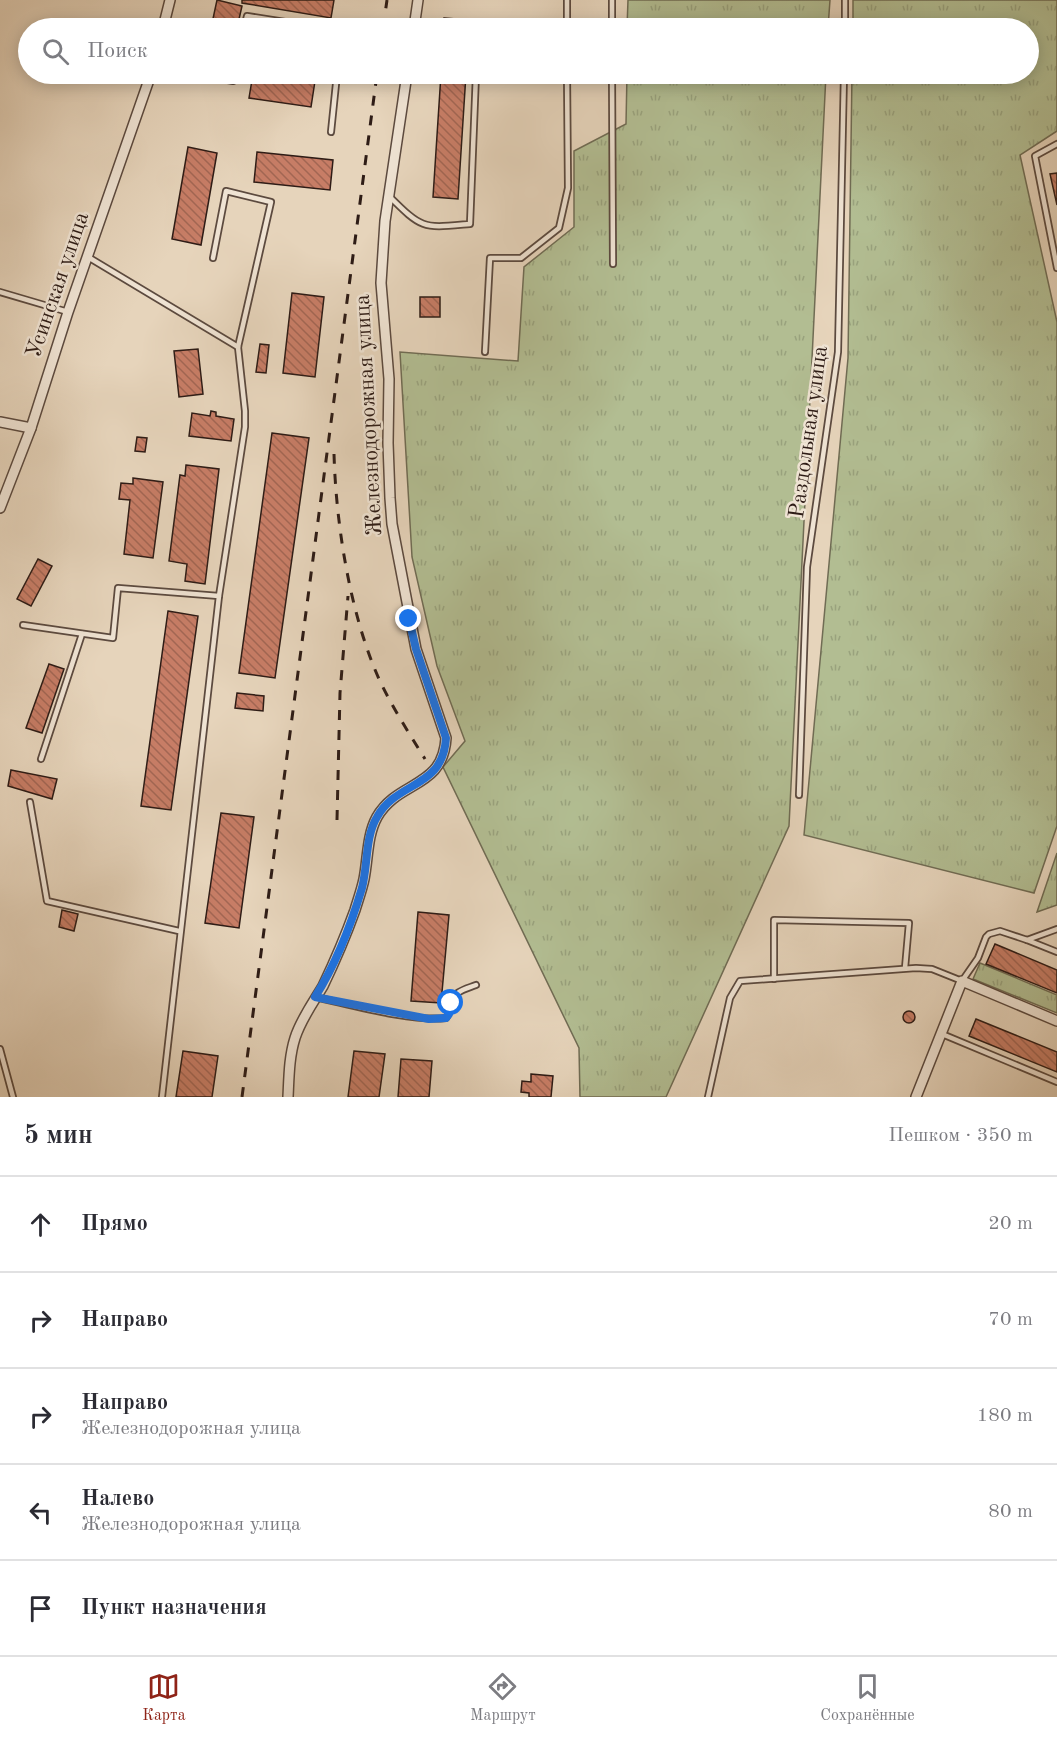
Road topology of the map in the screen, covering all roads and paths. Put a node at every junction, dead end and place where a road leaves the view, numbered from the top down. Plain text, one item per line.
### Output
1 (170, 0) edge
2 (418, 0) edge
3 (567, 0) edge
4 (612, 0) edge
5 (845, 0) edge
6 (166, 18) edge
7 (415, 18) edge
8 (567, 18) edge
9 (612, 18) edge
10 (845, 18) edge
11 (148, 84) edge
12 (336, 84) edge
13 (406, 84) edge
14 (476, 84) edge
15 (567, 84) edge
16 (612, 84) edge
17 (844, 84) edge
18 (332, 132) dead end
19 (1057, 144) edge
20 (389, 196) junction
21 (88, 257) junction
22 (213, 258) dead end
23 (613, 264) dead end
24 (1057, 268) edge
25 (0, 292) edge
26 (68, 312) junction
27 (238, 347) junction
28 (485, 352) dead end
29 (0, 422) edge
30 (32, 428) junction
31 (0, 508) edge
32 (219, 596) junction
33 (23, 625) dead end
34 (82, 634) junction
35 (41, 759) dead end
36 (799, 795) dead end
37 (30, 802) dead end
38 (1057, 929) edge
39 (179, 931) junction
40 (1027, 940) junction
41 (1057, 952) edge
42 (905, 968) junction
43 (774, 979) junction
44 (962, 981) junction
45 (477, 985) dead end
46 (315, 997) junction
47 (1057, 1020) edge
48 (942, 1034) junction
49 (0, 1049) edge
50 (1057, 1082) edge
51 (13, 1097) edge
52 (162, 1097) edge
53 (288, 1097) edge
54 (708, 1097) edge
55 (916, 1097) edge

1 - 6 street
2 - 7 street
3 - 8 lane
4 - 9 lane
5 - 10 lane
11 - 21 street, Усинская улица
12 - 18 lane
13 - 20 street, Железнодорожная улица
14 - 20 lane
15 - 28 lane
16 - 23 lane
17 - 36 lane, Раздольная улица
19 - 24 lane
20 - 46 street, Железнодорожная улица
21 - 26 street, Усинская улица
21 - 27 lane
22 - 27 lane
25 - 26 lane
26 - 30 street, Усинская улица
27 - 32 lane
29 - 30 street
30 - 31 street, Усинская улица
32 - 34 lane
32 - 39 lane
33 - 34 lane
34 - 35 lane
37 - 39 lane
38 - 40 lane
39 - 52 lane
40 - 41 lane
40 - 44 lane
42 - 43 lane
42 - 43 lane
42 - 44 lane
43 - 54 lane
44 - 47 street
44 - 48 street
45 - 46 lane
46 - 53 street, Железнодорожная улица
48 - 50 lane
48 - 55 street
49 - 51 lane

